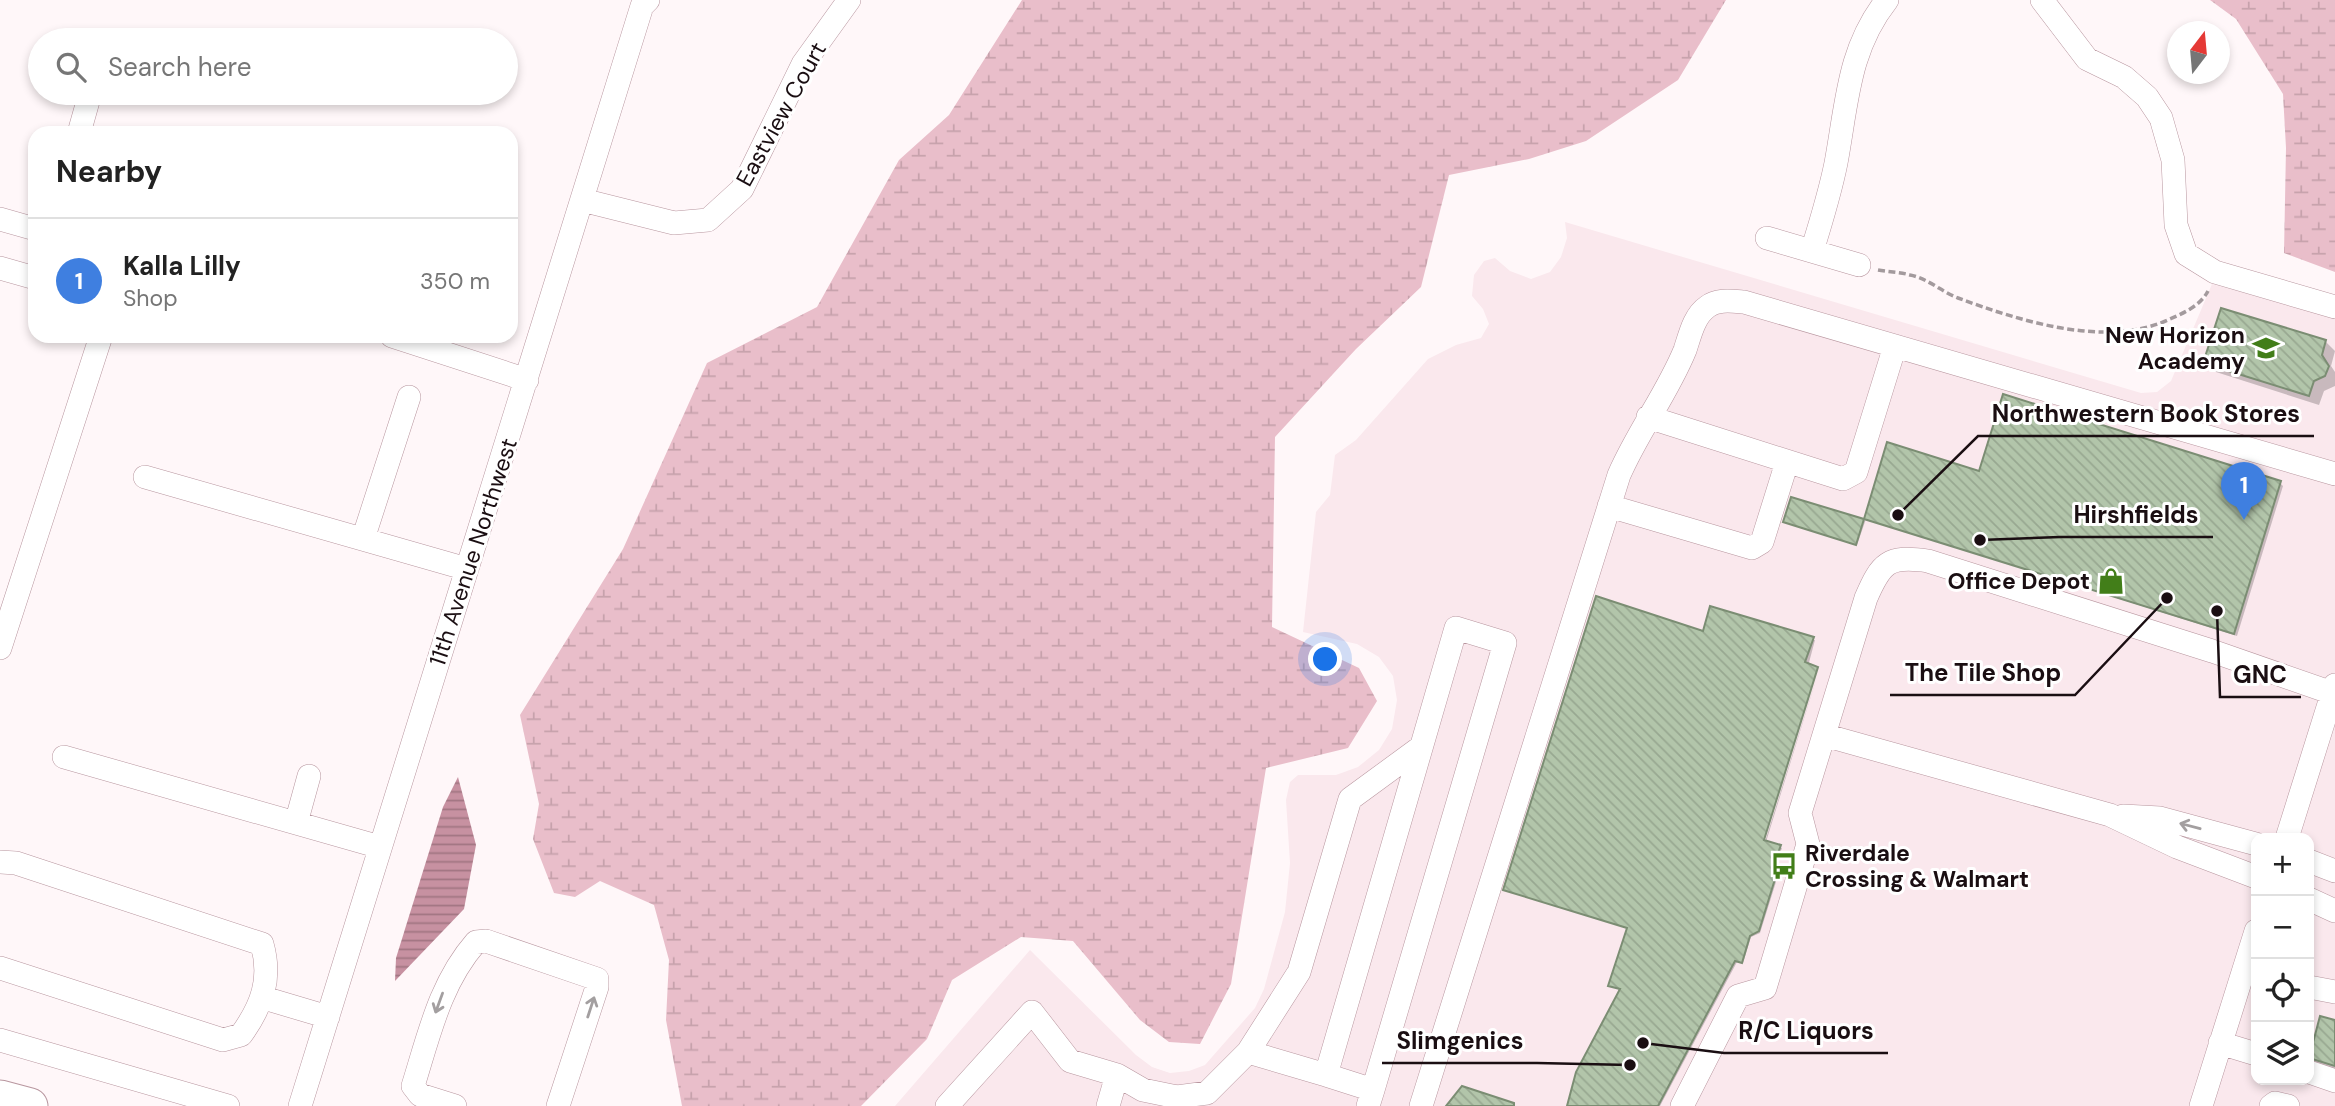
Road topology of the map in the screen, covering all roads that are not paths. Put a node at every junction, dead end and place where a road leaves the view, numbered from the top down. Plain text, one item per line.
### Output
1 (849, 0) edge
2 (1887, 0) edge
3 (2042, 0) edge
4 (641, 2) edge
5 (87, 105) edge
6 (81, 126) edge
7 (582, 200) junction
8 (0, 219) edge
9 (28, 227) edge
10 (1767, 238) dead end
11 (1812, 251) junction
12 (1859, 265) road end
13 (0, 268) edge
14 (28, 276) edge
15 (2335, 307) edge
16 (99, 343) edge
17 (413, 343) edge
18 (1895, 346) junction
19 (527, 380) junction
20 (410, 397) dead end
21 (1648, 417) junction
22 (1787, 462) junction
23 (2335, 474) edge
24 (145, 477) dead end
25 (1609, 506) junction
26 (363, 539) junction
27 (467, 569) junction
28 (0, 648) edge
29 (2334, 691) edge
30 (1824, 734) junction
31 (1421, 747) junction
32 (64, 757) dead end
33 (309, 776) dead end
34 (2110, 815) junction
35 (296, 823) junction
36 (2289, 833) edge
37 (2251, 843) edge
38 (380, 847) junction
39 (0, 862) edge
40 (2314, 863) edge
41 (2335, 871) edge
42 (2251, 875) edge
43 (2314, 901) edge
44 (2335, 911) edge
45 (2251, 947) edge
46 (0, 968) edge
47 (2314, 988) edge
48 (2335, 992) edge
49 (264, 998) junction
50 (328, 1017) junction
51 (0, 1040) edge
52 (2220, 1043) junction
53 (1248, 1052) junction
54 (2251, 1052) edge
55 (2314, 1074) edge
56 (1117, 1075) junction
57 (1326, 1075) junction
58 (2335, 1081) edge
59 (0, 1098) edge
60 (1371, 1098) edge
61 (30, 1106) edge
62 (228, 1106) edge
63 (300, 1106) edge
64 (455, 1106) edge
65 (558, 1106) edge
66 (947, 1106) edge
67 (1108, 1106) edge
68 (1421, 1106) edge
69 (1682, 1106) edge
70 (2201, 1106) edge
71 (2271, 1106) edge
72 (2288, 1106) edge

1 - 7 street, Eastview Court
2 - 11 street
3 - 15 street
4 - 7 street, 11th Avenue Northwest
5 - 6 street
7 - 19 street, 11th Avenue Northwest
8 - 9 street
10 - 11 street
11 - 12 street
13 - 14 street
16 - 28 street
17 - 19 street
18 - 21 street
18 - 22 street
18 - 23 street
19 - 27 street, 11th Avenue Northwest
20 - 26 street
21 - 22 street
21 - 25 street
22 - 25 street
24 - 26 street
25 - 68 street
26 - 27 street
27 - 38 street, 11th Avenue Northwest
29 - 30 street
29 - 36 street
30 - 34 street
30 - 69 street
31 - 53 street
31 - 57 street
31 - 60 street
32 - 35 street
33 - 35 street
37 -> 34 street
34 - 42 street
35 - 38 street
38 - 50 street, 11th Avenue Northwest
39 - 49 street
40 - 41 street
43 - 44 street
45 - 52 street
46 - 49 street
47 - 48 street
49 - 50 street
50 - 63 street, 11th Avenue Northwest
51 - 62 street
52 - 54 street
52 - 70 street
53 - 56 street
53 - 57 street
55 - 58 street
56 - 66 street
56 - 67 street
57 - 60 street
59 - 61 highway
65 -> 64 street
71 - 72 street

